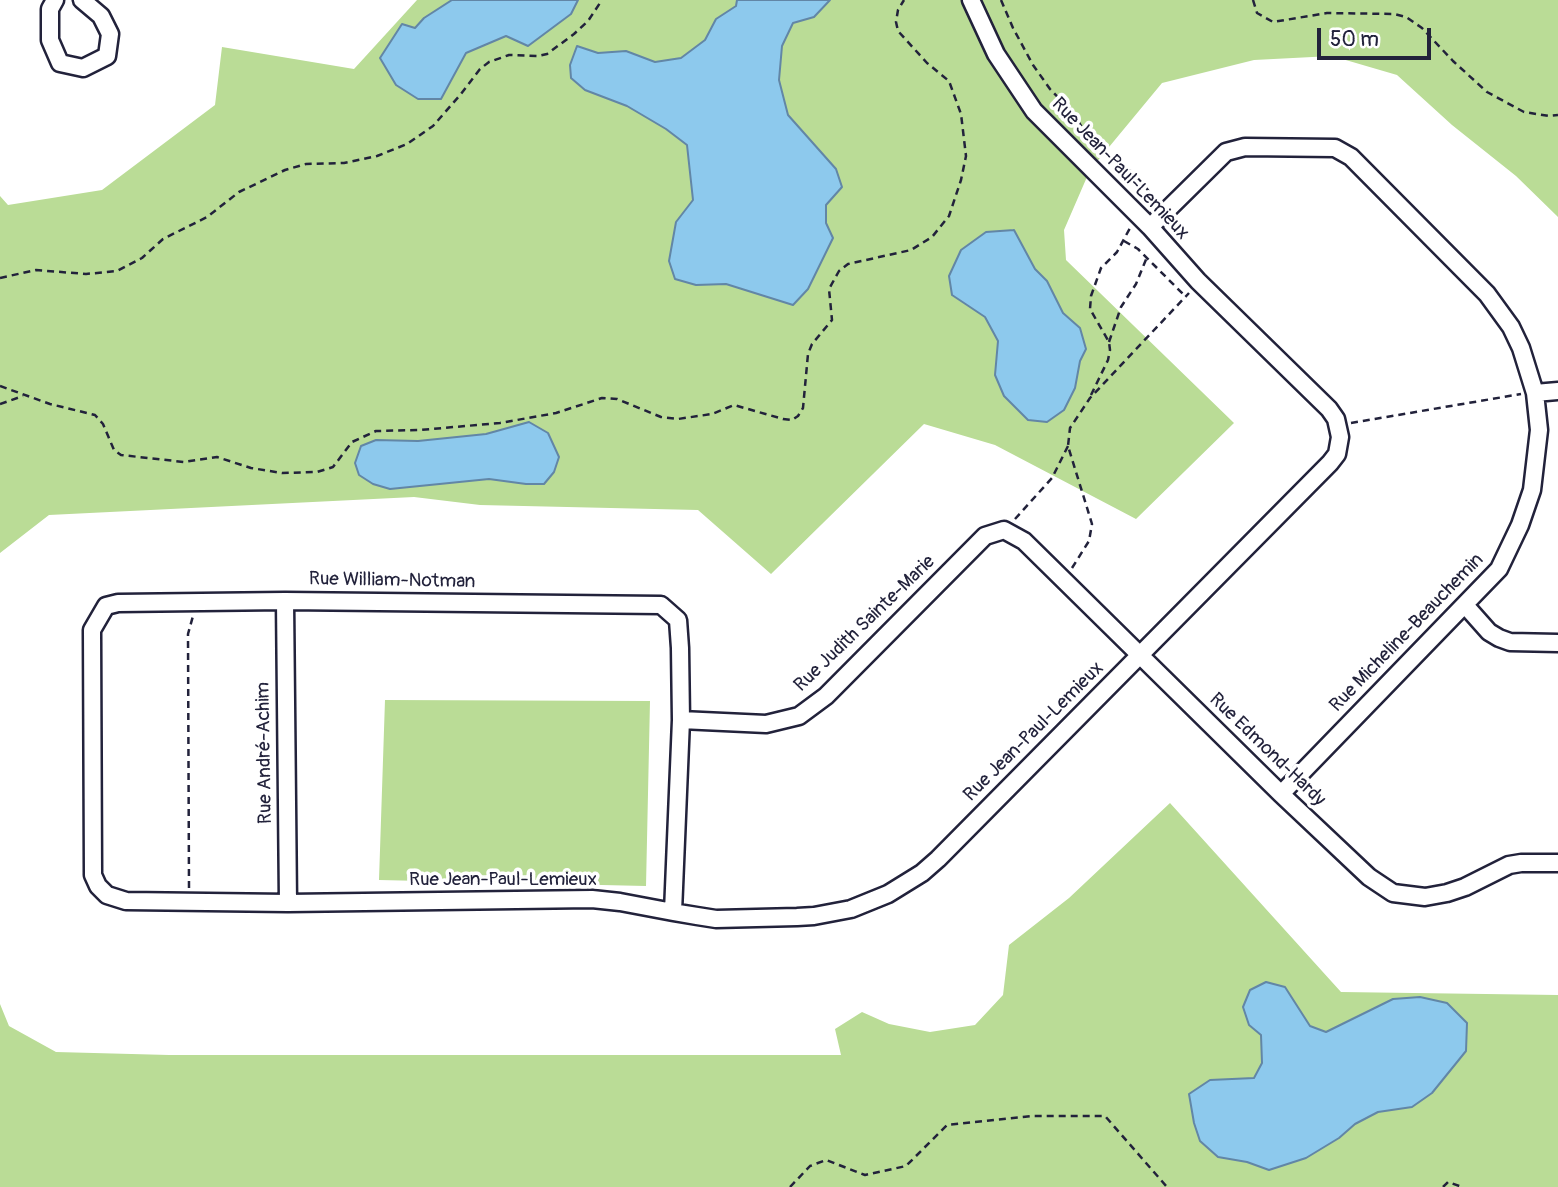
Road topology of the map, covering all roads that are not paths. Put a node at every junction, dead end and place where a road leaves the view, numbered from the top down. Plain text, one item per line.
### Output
1 (55, 0) edge
2 (82, 0) edge
3 (971, 0) edge
4 (1150, 228) junction
5 (1558, 391) edge
6 (1535, 393) junction
7 (985, 536) joint
8 (285, 601) junction
9 (1465, 605) junction
10 (1558, 643) edge
11 (1140, 654) junction
12 (681, 720) junction
13 (1281, 794) junction
14 (1558, 863) edge
15 (107, 895) joint
16 (288, 904) junction
17 (673, 912) junction

1 - 2 street
3 - 4 street, Rue Jean-Paul-Lemieux
4 - 6 street, Rue Micheline-Beauchemin
4 - 11 street, Rue Jean-Paul-Lemieux
5 - 6 street
6 - 9 street, Rue Micheline-Beauchemin
7 - 11 street, Rue Edmond-Hardy
7 - 12 street, Rue Judith Sainte-Marie
8 - 12 street, Rue William-Notman
8 - 15 street, Rue William-Notman
8 - 16 street, Rue André-Achim
9 - 10 street
9 - 13 street, Rue Micheline-Beauchemin
11 - 13 street, Rue Edmond-Hardy
11 - 17 street, Rue Jean-Paul-Lemieux
12 - 17 street, Rue William-Notman
13 - 14 street, Rue Edmond-Hardy
15 - 16 street, Rue Jean-Paul-Lemieux
16 - 17 street, Rue Jean-Paul-Lemieux

